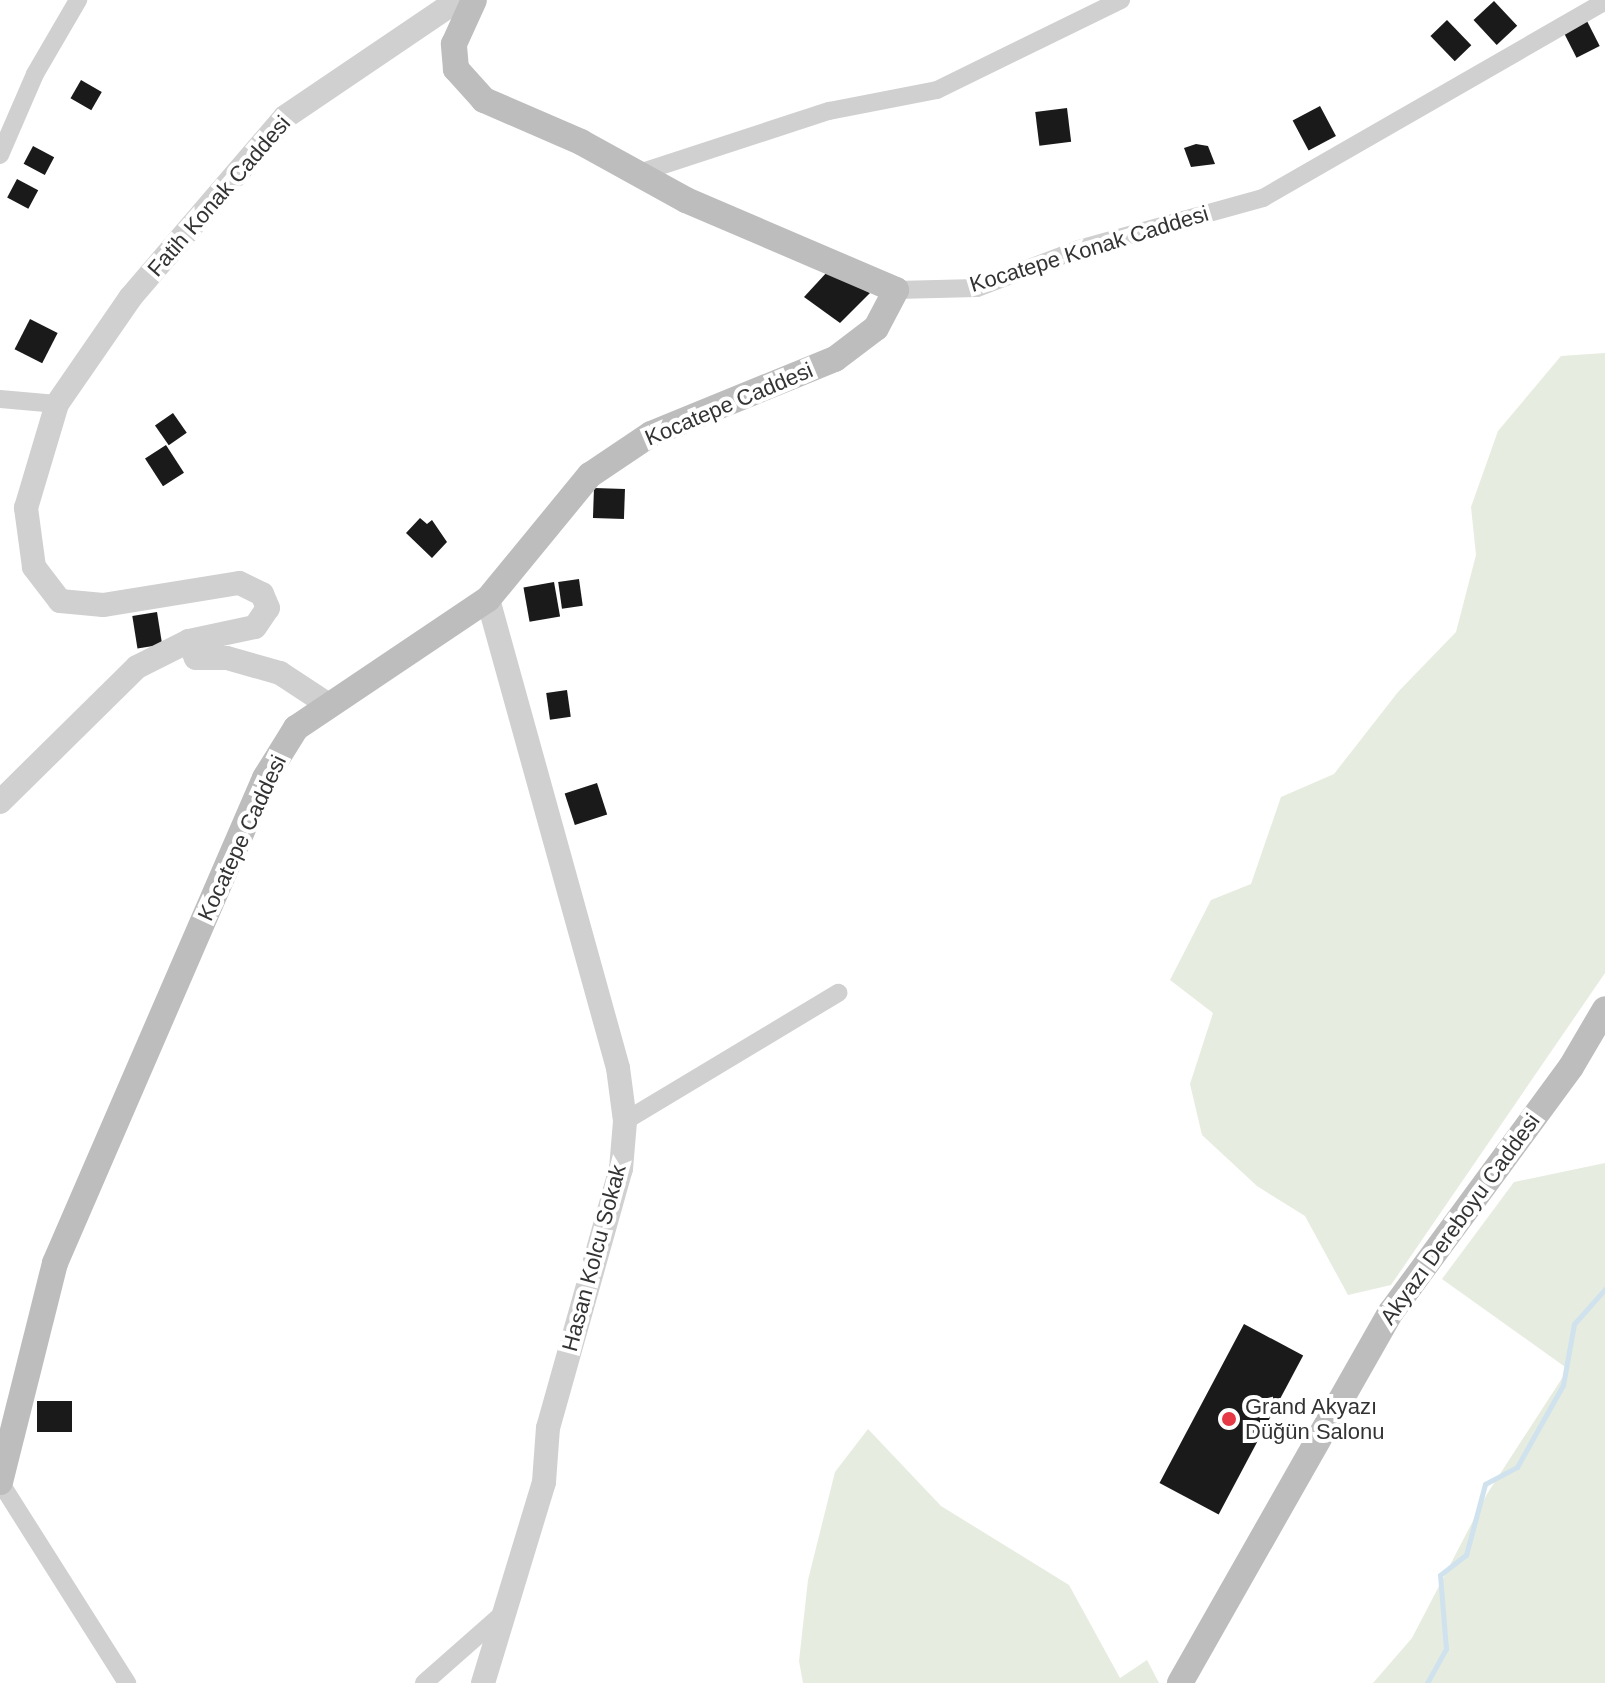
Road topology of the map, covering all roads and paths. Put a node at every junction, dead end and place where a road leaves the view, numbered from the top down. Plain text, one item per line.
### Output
1 (78, 0) edge
2 (458, 0) edge
3 (474, 0) edge
4 (1121, 0) edge
5 (1605, 1) edge
6 (0, 155) edge
7 (642, 172) junction
8 (896, 290) junction
9 (0, 399) edge
10 (57, 404) junction
11 (488, 599) junction
12 (189, 641) junction
13 (327, 704) junction
14 (0, 802) edge
15 (838, 993) dead end
16 (1605, 1009) edge
17 (625, 1121) junction
18 (0, 1482) edge
19 (500, 1616) junction
20 (127, 1683) edge
21 (424, 1683) edge
22 (483, 1683) edge
23 (1180, 1683) edge

1 - 6 street
2 - 10 street, Fatih Konak Caddesi
3 - 7 main road, Kocatepe Konak Caddesi
4 - 7 street
5 - 8 street, Kocatepe Konak Caddesi
7 - 8 main road, Kocatepe Konak Caddesi
8 - 11 main road, Kocatepe Caddesi
9 - 10 street
10 - 12 street, Fatih Konak Caddesi
11 - 13 main road, Kocatepe Caddesi
11 - 17 street, Hasan Kolcu Sokak
12 - 13 street
12 - 14 street
13 - 18 main road, Kocatepe Caddesi
15 - 17 street
16 - 23 main road, Akyazı Dereboyu Caddesi
17 - 19 street, Hasan Kolcu Sokak
18 - 20 street
19 - 21 street
19 - 22 street, Hasan Kolcu Sokak

